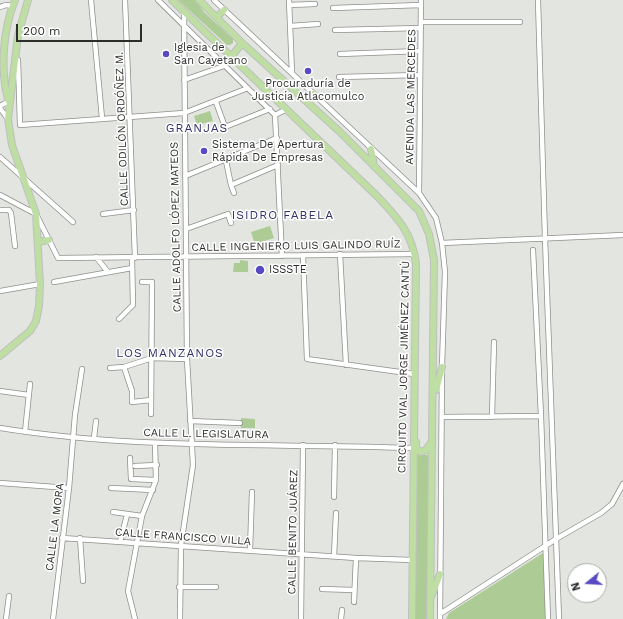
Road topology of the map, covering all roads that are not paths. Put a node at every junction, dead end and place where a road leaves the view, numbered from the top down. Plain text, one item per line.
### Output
1 (28, 0) edge
2 (91, 0) edge
3 (125, 0) edge
4 (158, 0) edge
5 (172, 0) edge
6 (199, 0) edge
7 (214, 0) edge
8 (538, 0) edge
9 (289, 2) edge
10 (14, 3) edge
11 (421, 3) edge
12 (315, 4) dead end
13 (0, 7) edge
14 (333, 8) dead end
15 (224, 10) junction
16 (184, 12) junction
17 (217, 17) junction
18 (421, 22) junction
19 (520, 22) dead end
20 (318, 24) dead end
21 (184, 25) junction
22 (290, 26) junction
23 (421, 28) junction
24 (335, 30) dead end
25 (242, 43) junction
26 (420, 51) junction
27 (340, 54) dead end
28 (232, 56) junction
29 (4, 57) junction
30 (15, 60) junction
31 (224, 66) junction
32 (292, 73) junction
33 (420, 75) junction
34 (339, 77) dead end
35 (184, 80) junction
36 (248, 88) junction
37 (313, 94) junction
38 (9, 101) junction
39 (306, 101) junction
40 (216, 102) junction
41 (0, 107) edge
42 (287, 109) junction
43 (270, 110) junction
44 (184, 113) junction
45 (275, 115) junction
46 (102, 118) junction
47 (131, 118) junction
48 (8, 119) junction
49 (277, 138) junction
50 (371, 149) junction
51 (0, 157) edge
52 (226, 161) junction
53 (278, 166) junction
54 (374, 166) junction
55 (185, 176) junction
56 (24, 178) junction
57 (231, 185) junction
58 (234, 193) dead end
59 (419, 194) junction
60 (0, 195) edge
61 (0, 210) edge
62 (134, 210) junction
63 (36, 214) junction
64 (103, 214) dead end
65 (73, 222) dead end
66 (232, 223) dead end
67 (186, 229) junction
68 (623, 235) edge
69 (545, 238) junction
70 (50, 240) junction
71 (38, 242) junction
72 (442, 243) junction
73 (15, 246) dead end
74 (533, 250) dead end
75 (340, 254) junction
76 (415, 254) junction
77 (303, 255) junction
78 (186, 256) junction
79 (282, 256) junction
80 (96, 257) junction
81 (133, 258) junction
82 (132, 268) junction
83 (108, 272) junction
84 (54, 282) dead end
85 (142, 282) dead end
86 (40, 284) junction
87 (0, 291) edge
88 (119, 319) dead end
89 (494, 342) dead end
90 (0, 356) edge
91 (152, 358) junction
92 (187, 359) junction
93 (346, 365) junction
94 (442, 366) junction
95 (124, 367) junction
96 (110, 368) dead end
97 (82, 369) dead end
98 (414, 374) junction
99 (30, 384) dead end
100 (0, 391) edge
101 (29, 395) junction
102 (414, 399) junction
103 (152, 400) junction
104 (433, 401) junction
105 (151, 414) dead end
106 (541, 416) junction
107 (443, 417) junction
108 (492, 417) junction
109 (190, 421) junction
110 (96, 422) dead end
111 (240, 423) dead end
112 (0, 428) edge
113 (25, 432) junction
114 (74, 437) junction
115 (94, 438) junction
116 (432, 441) junction
117 (155, 443) junction
118 (191, 443) junction
119 (303, 445) junction
120 (335, 445) junction
121 (413, 448) junction
122 (130, 458) dead end
123 (156, 464) junction
124 (135, 466) dead end
125 (156, 480) junction
126 (0, 483) edge
127 (623, 484) edge
128 (69, 488) junction
129 (111, 488) dead end
130 (153, 490) junction
131 (252, 492) dead end
132 (334, 497) dead end
133 (113, 512) dead end
134 (336, 513) dead end
135 (127, 515) junction
136 (142, 516) junction
137 (62, 538) junction
138 (80, 538) junction
139 (556, 539) junction
140 (120, 542) junction
141 (137, 543) junction
142 (181, 544) junction
143 (545, 546) junction
144 (250, 550) junction
145 (302, 554) junction
146 (334, 556) junction
147 (356, 558) junction
148 (412, 560) junction
149 (440, 574) junction
150 (83, 581) dead end
151 (179, 587) junction
152 (216, 587) dead end
153 (322, 589) dead end
154 (354, 590) junction
155 (9, 596) dead end
156 (430, 600) junction
157 (354, 602) dead end
158 (342, 610) dead end
159 (440, 617) edge
160 (6, 619) edge
161 (53, 619) edge
162 (135, 619) edge
163 (180, 619) edge
164 (301, 619) edge
165 (341, 619) edge
166 (412, 619) edge
167 (430, 619) edge
168 (548, 619) edge
169 (559, 619) edge

1 - 30 main road
2 - 46 street
3 - 47 street, CALLE ODILÓN ORDÓÑEZ M.
4 - 21 street
5 - 16 main road, CIRCUITO VIAL JORGE JIMÉNEZ CANTÚ
6 - 17 main road
7 - 15 street
8 - 69 street
9 - 12 street
9 - 22 street
10 - 13 street
10 - 29 main road
11 - 14 street
11 - 18 street, AVENIDA LAS MERCEDES
15 - 17 main road
15 - 32 street
16 - 21 street, CALLE ADOLFO LÓPEZ MATEOS
16 - 28 main road, CIRCUITO VIAL JORGE JIMÉNEZ CANTÚ
17 - 25 main road
18 - 19 street
18 - 23 street, AVENIDA LAS MERCEDES
20 - 22 street
21 - 31 street
21 - 35 street, CALLE ADOLFO LÓPEZ MATEOS
22 - 32 street
23 - 24 street
23 - 26 street, AVENIDA LAS MERCEDES
25 - 28 main road
25 - 39 main road
26 - 27 street
26 - 33 street, AVENIDA LAS MERCEDES
28 - 42 main road, CIRCUITO VIAL JORGE JIMÉNEZ CANTÚ
29 - 30 main road
29 - 38 main road
30 - 38 main road
30 - 46 street
31 - 35 street
31 - 36 street
32 - 37 street
33 - 34 street
33 - 59 street, AVENIDA LAS MERCEDES
35 - 44 street, CALLE ADOLFO LÓPEZ MATEOS
36 - 40 street
36 - 43 street
37 - 39 main road
37 - 50 street
38 - 41 street
38 - 48 main road
39 - 54 main road
40 - 43 street
40 - 44 street
41 - 48 street
42 - 45 street
42 - 76 main road, CIRCUITO VIAL JORGE JIMÉNEZ CANTÚ
43 - 45 street
44 - 47 street
44 - 55 street, CALLE ADOLFO LÓPEZ MATEOS
45 - 49 street
46 - 47 street
47 - 62 street, CALLE ODILÓN ORDÓÑEZ M.
48 - 56 main road
49 - 52 street
49 - 53 street
50 - 54 main road
50 - 59 street
51 - 56 street
52 - 55 street
52 - 57 street
53 - 57 street
53 - 79 street
54 - 104 main road
55 - 67 street, CALLE ADOLFO LÓPEZ MATEOS
56 - 63 main road
56 - 65 street
57 - 58 street
59 - 72 street
60 - 63 street
61 - 73 street
62 - 64 street
62 - 81 street, CALLE ODILÓN ORDÓÑEZ M.
63 - 70 street, CALLE INGENIERO LUIS GALINDO RUÍZ
63 - 71 main road
66 - 67 street
67 - 78 street, CALLE ADOLFO LÓPEZ MATEOS
68 - 69 street
69 - 72 street
69 - 139 street
70 - 71 main road
70 - 80 street, CALLE INGENIERO LUIS GALINDO RUÍZ
71 - 86 main road
72 - 94 street
74 - 106 street
75 - 76 street, CALLE INGENIERO LUIS GALINDO RUÍZ
75 - 77 street, CALLE INGENIERO LUIS GALINDO RUÍZ
75 - 93 street
76 - 98 main road, CIRCUITO VIAL JORGE JIMÉNEZ CANTÚ
77 - 79 street, CALLE INGENIERO LUIS GALINDO RUÍZ
77 - 93 street
78 - 79 street, CALLE INGENIERO LUIS GALINDO RUÍZ
78 - 81 street, CALLE INGENIERO LUIS GALINDO RUÍZ
78 - 92 street, CALLE ADOLFO LÓPEZ MATEOS
80 - 81 street, CALLE INGENIERO LUIS GALINDO RUÍZ
80 - 83 street
81 - 82 street, CALLE ODILÓN ORDÓÑEZ M.
82 - 83 street
82 - 88 street, CALLE ODILÓN ORDÓÑEZ M.
83 - 84 street
85 - 91 street
86 - 87 street
86 - 90 main road
89 - 108 street
91 - 92 street
91 - 95 street
91 - 103 street
92 - 109 street, CALLE ADOLFO LÓPEZ MATEOS
93 - 98 street
94 - 104 main road
94 - 107 street
95 - 96 street
95 - 103 street
97 - 114 street, CALLE LA MORA
98 - 102 main road, CIRCUITO VIAL JORGE JIMÉNEZ CANTÚ
99 - 101 street
100 - 101 street
101 - 113 street
102 - 116 main road
102 - 121 main road, CIRCUITO VIAL JORGE JIMÉNEZ CANTÚ
103 - 105 street
104 - 116 main road
106 - 108 street
106 - 143 street
107 - 108 street
107 - 149 street
109 - 111 street
109 - 118 street, CALLE ADOLFO LÓPEZ MATEOS
110 - 115 street
112 - 113 street, CALLE L. LEGISLATURA
113 - 114 street, CALLE L. LEGISLATURA
114 - 115 street, CALLE L. LEGISLATURA
114 - 128 street, CALLE LA MORA
115 - 117 street, CALLE L. LEGISLATURA
116 - 156 main road
117 - 118 street, CALLE L. LEGISLATURA
117 - 123 street
118 - 119 street, CALLE L. LEGISLATURA
118 - 142 street, CALLE ADOLFO LÓPEZ MATEOS
119 - 120 street, CALLE L. LEGISLATURA
119 - 145 street, CALLE BENITO JUÁREZ
120 - 121 street, CALLE L. LEGISLATURA
120 - 132 street
121 - 148 main road, CIRCUITO VIAL JORGE JIMÉNEZ CANTÚ
122 - 125 street
123 - 124 street
123 - 125 street
125 - 130 street
126 - 128 street
127 - 139 street
128 - 137 street, CALLE LA MORA
129 - 130 street
130 - 136 street
131 - 144 street
133 - 135 street
134 - 146 street
135 - 136 street
135 - 140 street
136 - 141 street
137 - 138 street, CALLE FRANCISCO VILLA
137 - 161 street, CALLE LA MORA
138 - 140 street, CALLE FRANCISCO VILLA
138 - 150 street
139 - 143 street
139 - 169 street
140 - 141 street, CALLE FRANCISCO VILLA
141 - 142 street, CALLE FRANCISCO VILLA
141 - 162 street
142 - 144 street, CALLE FRANCISCO VILLA
142 - 151 street, CALLE ADOLFO LÓPEZ MATEOS
143 - 159 street
143 - 168 street
144 - 145 street, CALLE FRANCISCO VILLA
145 - 146 street, CALLE FRANCISCO VILLA
145 - 164 street, CALLE BENITO JUÁREZ
146 - 147 street, CALLE FRANCISCO VILLA
147 - 148 street, CALLE FRANCISCO VILLA
147 - 154 street
148 - 166 main road, CIRCUITO VIAL JORGE JIMÉNEZ CANTÚ
149 - 156 main road
149 - 159 street
151 - 152 street
151 - 163 street, CALLE ADOLFO LÓPEZ MATEOS
153 - 154 street
154 - 157 street
155 - 160 street
156 - 167 main road
158 - 165 street

